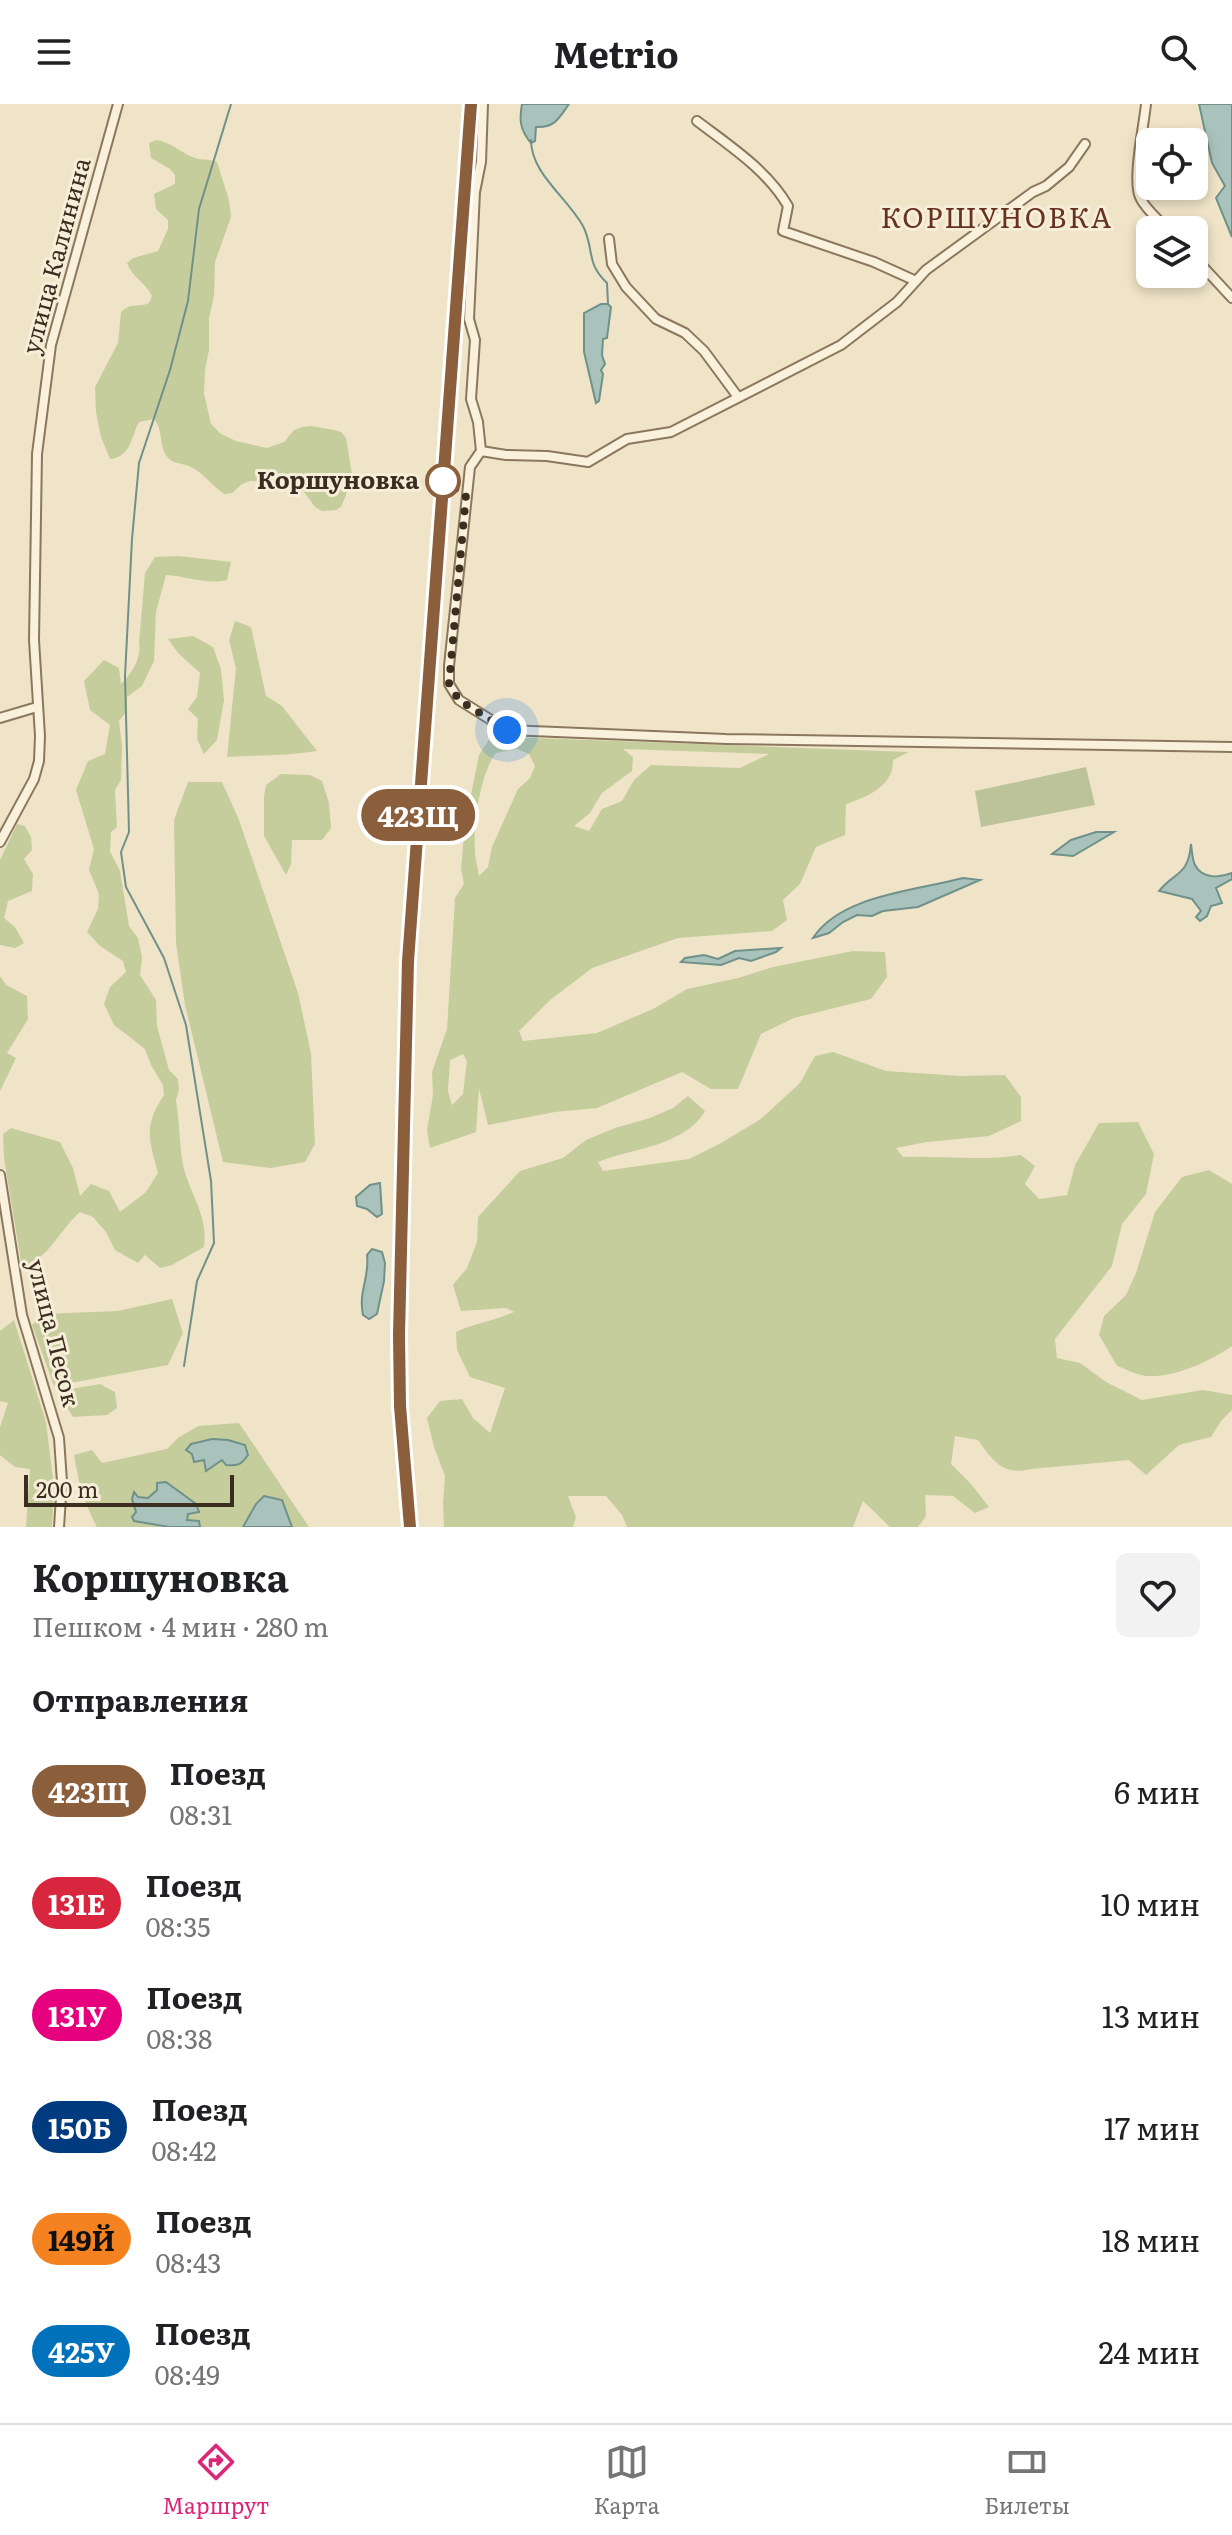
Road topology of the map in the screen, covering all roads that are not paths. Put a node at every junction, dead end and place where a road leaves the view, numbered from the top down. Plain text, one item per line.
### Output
1 (118, 104) edge
2 (483, 104) edge
3 (1146, 104) edge
4 (697, 121) dead end
5 (1085, 144) dead end
6 (1155, 216) edge
7 (609, 239) dead end
8 (1208, 272) edge
9 (916, 281) junction
10 (1232, 298) edge
11 (738, 397) junction
12 (481, 451) junction
13 (37, 707) junction
14 (0, 718) edge
15 (1232, 747) edge
16 (0, 842) edge
17 (0, 1175) edge
18 (4, 1238) edge
19 (59, 1527) edge

1 - 13 street, улица Калинина
2 - 12 street
3 - 6 street
4 - 9 street
5 - 9 street
7 - 11 street
8 - 10 street
9 - 11 street
11 - 12 street
12 - 15 street
13 - 14 street
13 - 16 street
17 - 18 street, улица Песок
18 - 19 street, улица Песок

